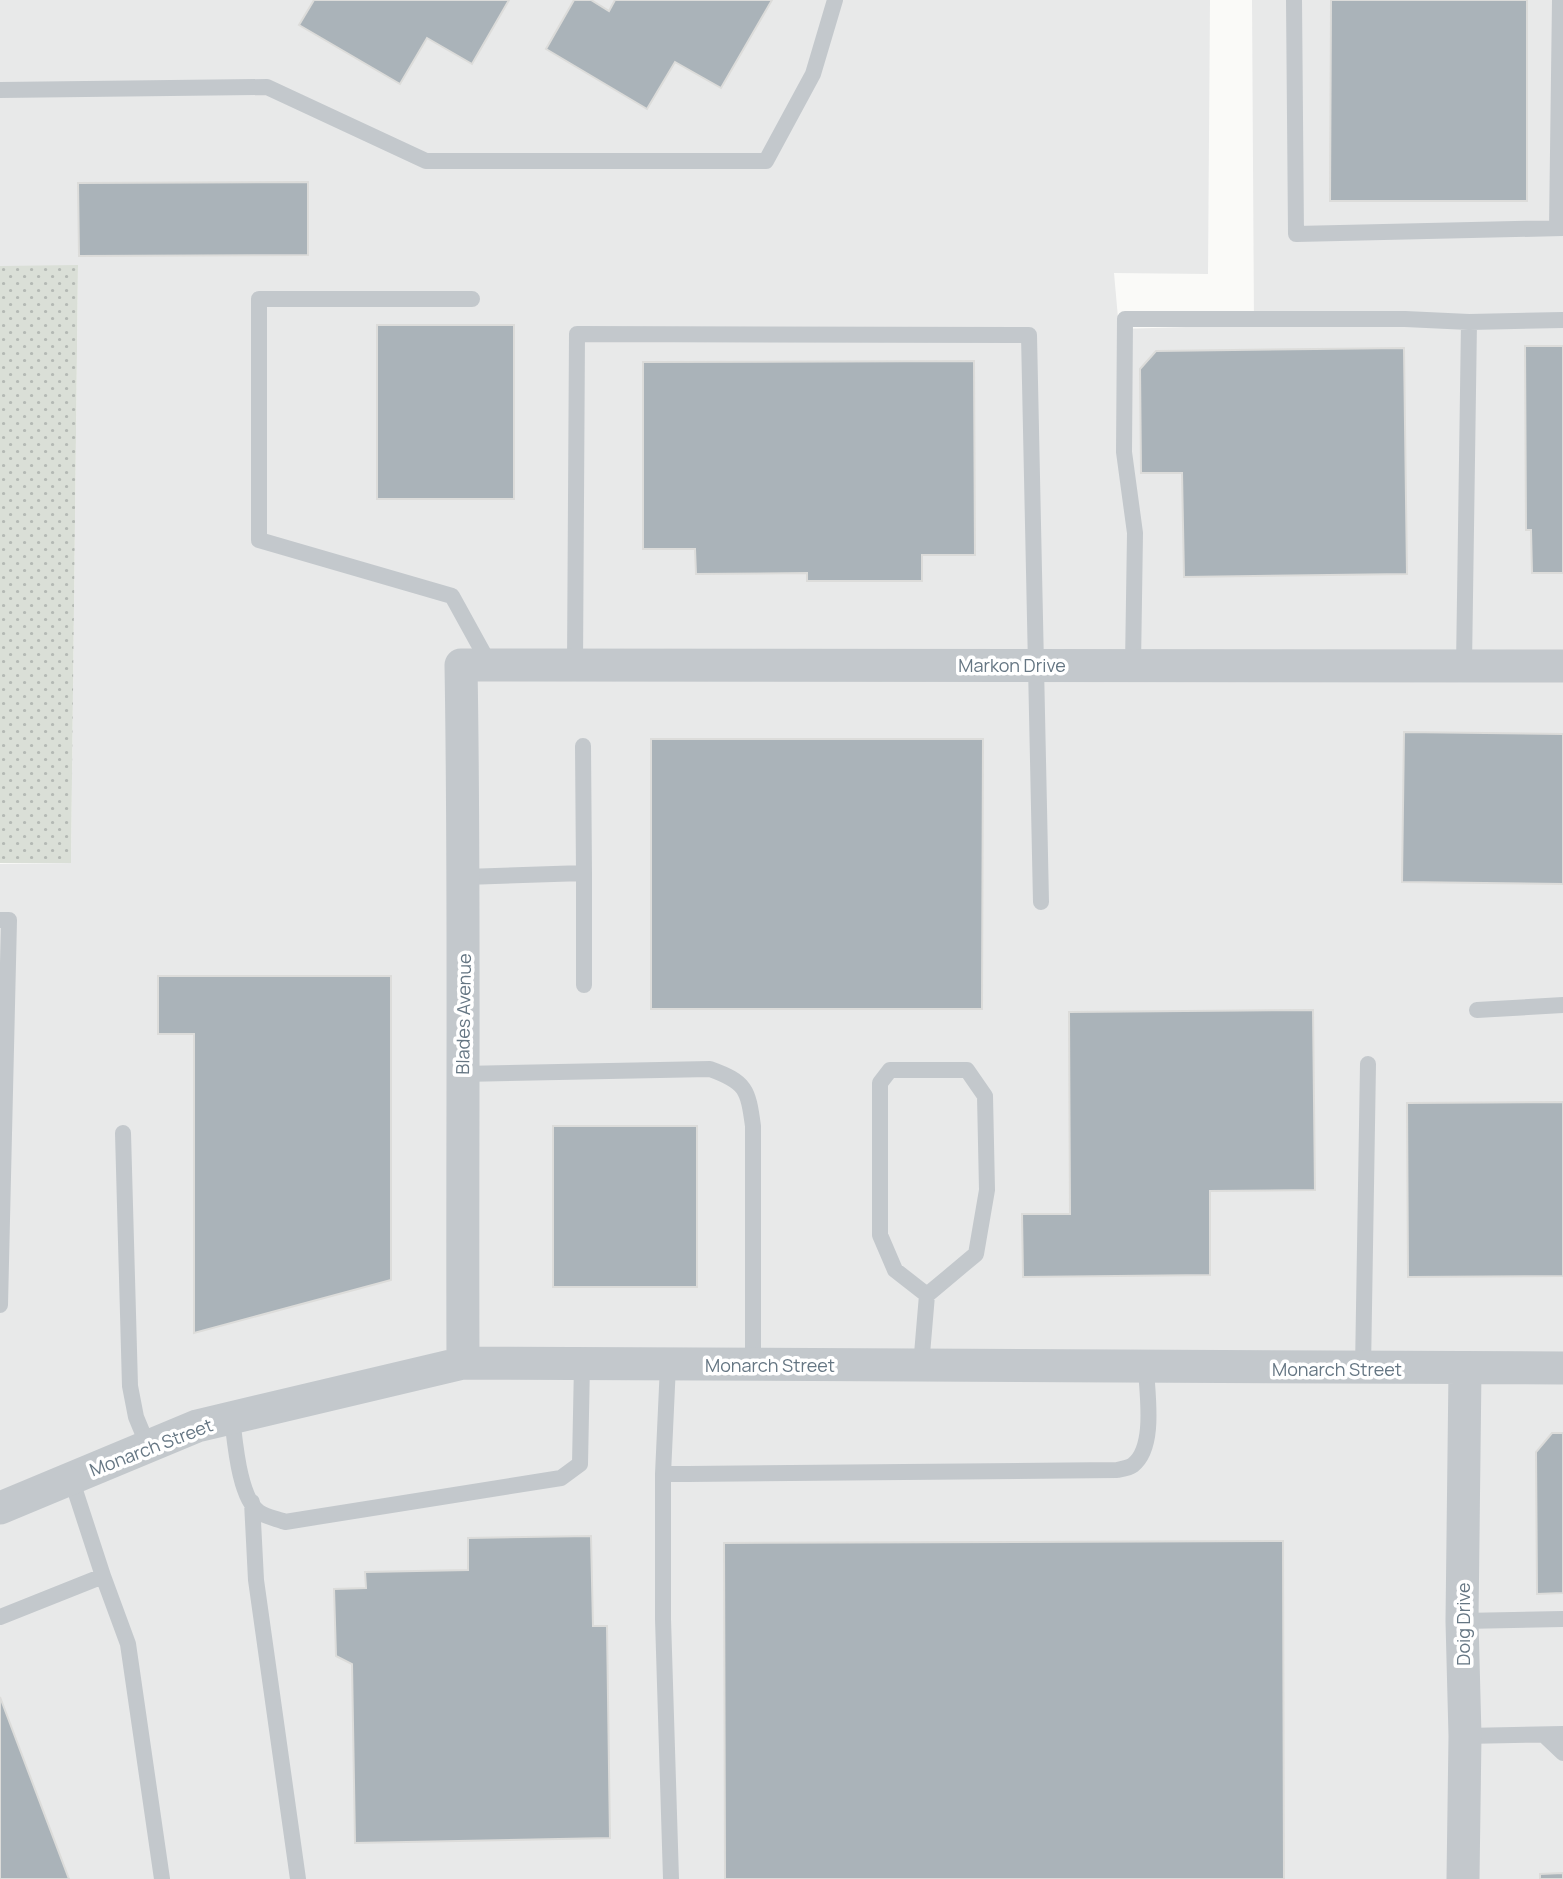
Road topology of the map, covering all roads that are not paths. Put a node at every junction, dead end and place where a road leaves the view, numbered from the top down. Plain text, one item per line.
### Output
1 (835, 0) edge
2 (1294, 0) edge
3 (1560, 0) edge
4 (0, 90) edge
5 (1560, 228) edge
6 (472, 299) dead end
7 (1563, 320) edge
8 (1469, 322) junction
9 (476, 665) junction
10 (575, 665) junction
11 (1036, 665) junction
12 (1133, 665) junction
13 (1464, 666) junction
14 (1563, 666) edge
15 (583, 746) dead end
16 (584, 873) junction
17 (464, 877) junction
18 (1041, 902) dead end
19 (0, 920) edge
20 (584, 985) dead end
21 (1563, 1005) edge
22 (1477, 1010) dead end
23 (1368, 1064) dead end
24 (462, 1074) junction
25 (123, 1133) dead end
26 (927, 1295) junction
27 (0, 1306) edge
28 (463, 1363) junction
29 (582, 1364) junction
30 (668, 1365) junction
31 (753, 1365) junction
32 (921, 1366) junction
33 (1146, 1368) junction
34 (1563, 1368) edge
35 (1363, 1369) junction
36 (1465, 1370) junction
37 (232, 1418) junction
38 (148, 1446) junction
39 (663, 1474) junction
40 (71, 1478) junction
41 (252, 1502) junction
42 (0, 1507) edge
43 (103, 1576) junction
44 (0, 1617) edge
45 (1563, 1619) edge
46 (1462, 1621) junction
47 (1563, 1734) edge
48 (1544, 1735) junction
49 (1465, 1736) junction
50 (1563, 1753) edge
51 (162, 1879) edge
52 (298, 1879) edge
53 (671, 1879) edge
54 (1463, 1879) edge

1 - 4 lane
2 - 5 lane
3 - 5 lane
6 - 9 lane
7 - 8 lane
8 - 12 lane
8 - 13 lane
9 - 10 street, Markon Drive
9 - 17 street, Blades Avenue
10 - 11 street, Markon Drive
10 - 11 lane
11 - 12 street, Markon Drive
11 - 18 lane
12 - 13 street, Markon Drive
13 - 14 street, Markon Drive
15 - 16 lane
16 - 17 lane
16 - 20 lane
17 - 24 street, Blades Avenue
19 - 27 lane
21 - 22 lane
23 - 35 lane
24 - 28 street, Blades Avenue
24 - 31 lane
25 - 38 lane
26 - 26 lane
26 - 32 lane
28 - 29 street, Monarch Street
28 - 37 street, Monarch Street
29 - 30 street, Monarch Street
29 - 41 lane
30 - 31 street, Monarch Street
30 - 39 lane
31 - 32 street, Monarch Street
32 - 33 street, Monarch Street
33 - 35 street, Monarch Street
33 - 39 lane
34 - 36 street, Monarch Street
35 - 36 street, Monarch Street
36 - 46 street, Doig Drive
37 - 38 street, Monarch Street
37 - 41 lane
38 - 40 street, Monarch Street
39 - 53 lane
40 - 42 street, Monarch Street
40 - 43 lane
41 - 52 lane
43 - 44 lane
43 - 51 lane
45 - 46 lane
46 - 49 street, Doig Drive
47 - 48 lane
48 - 49 lane
48 - 50 lane
49 - 54 street, Doig Drive

